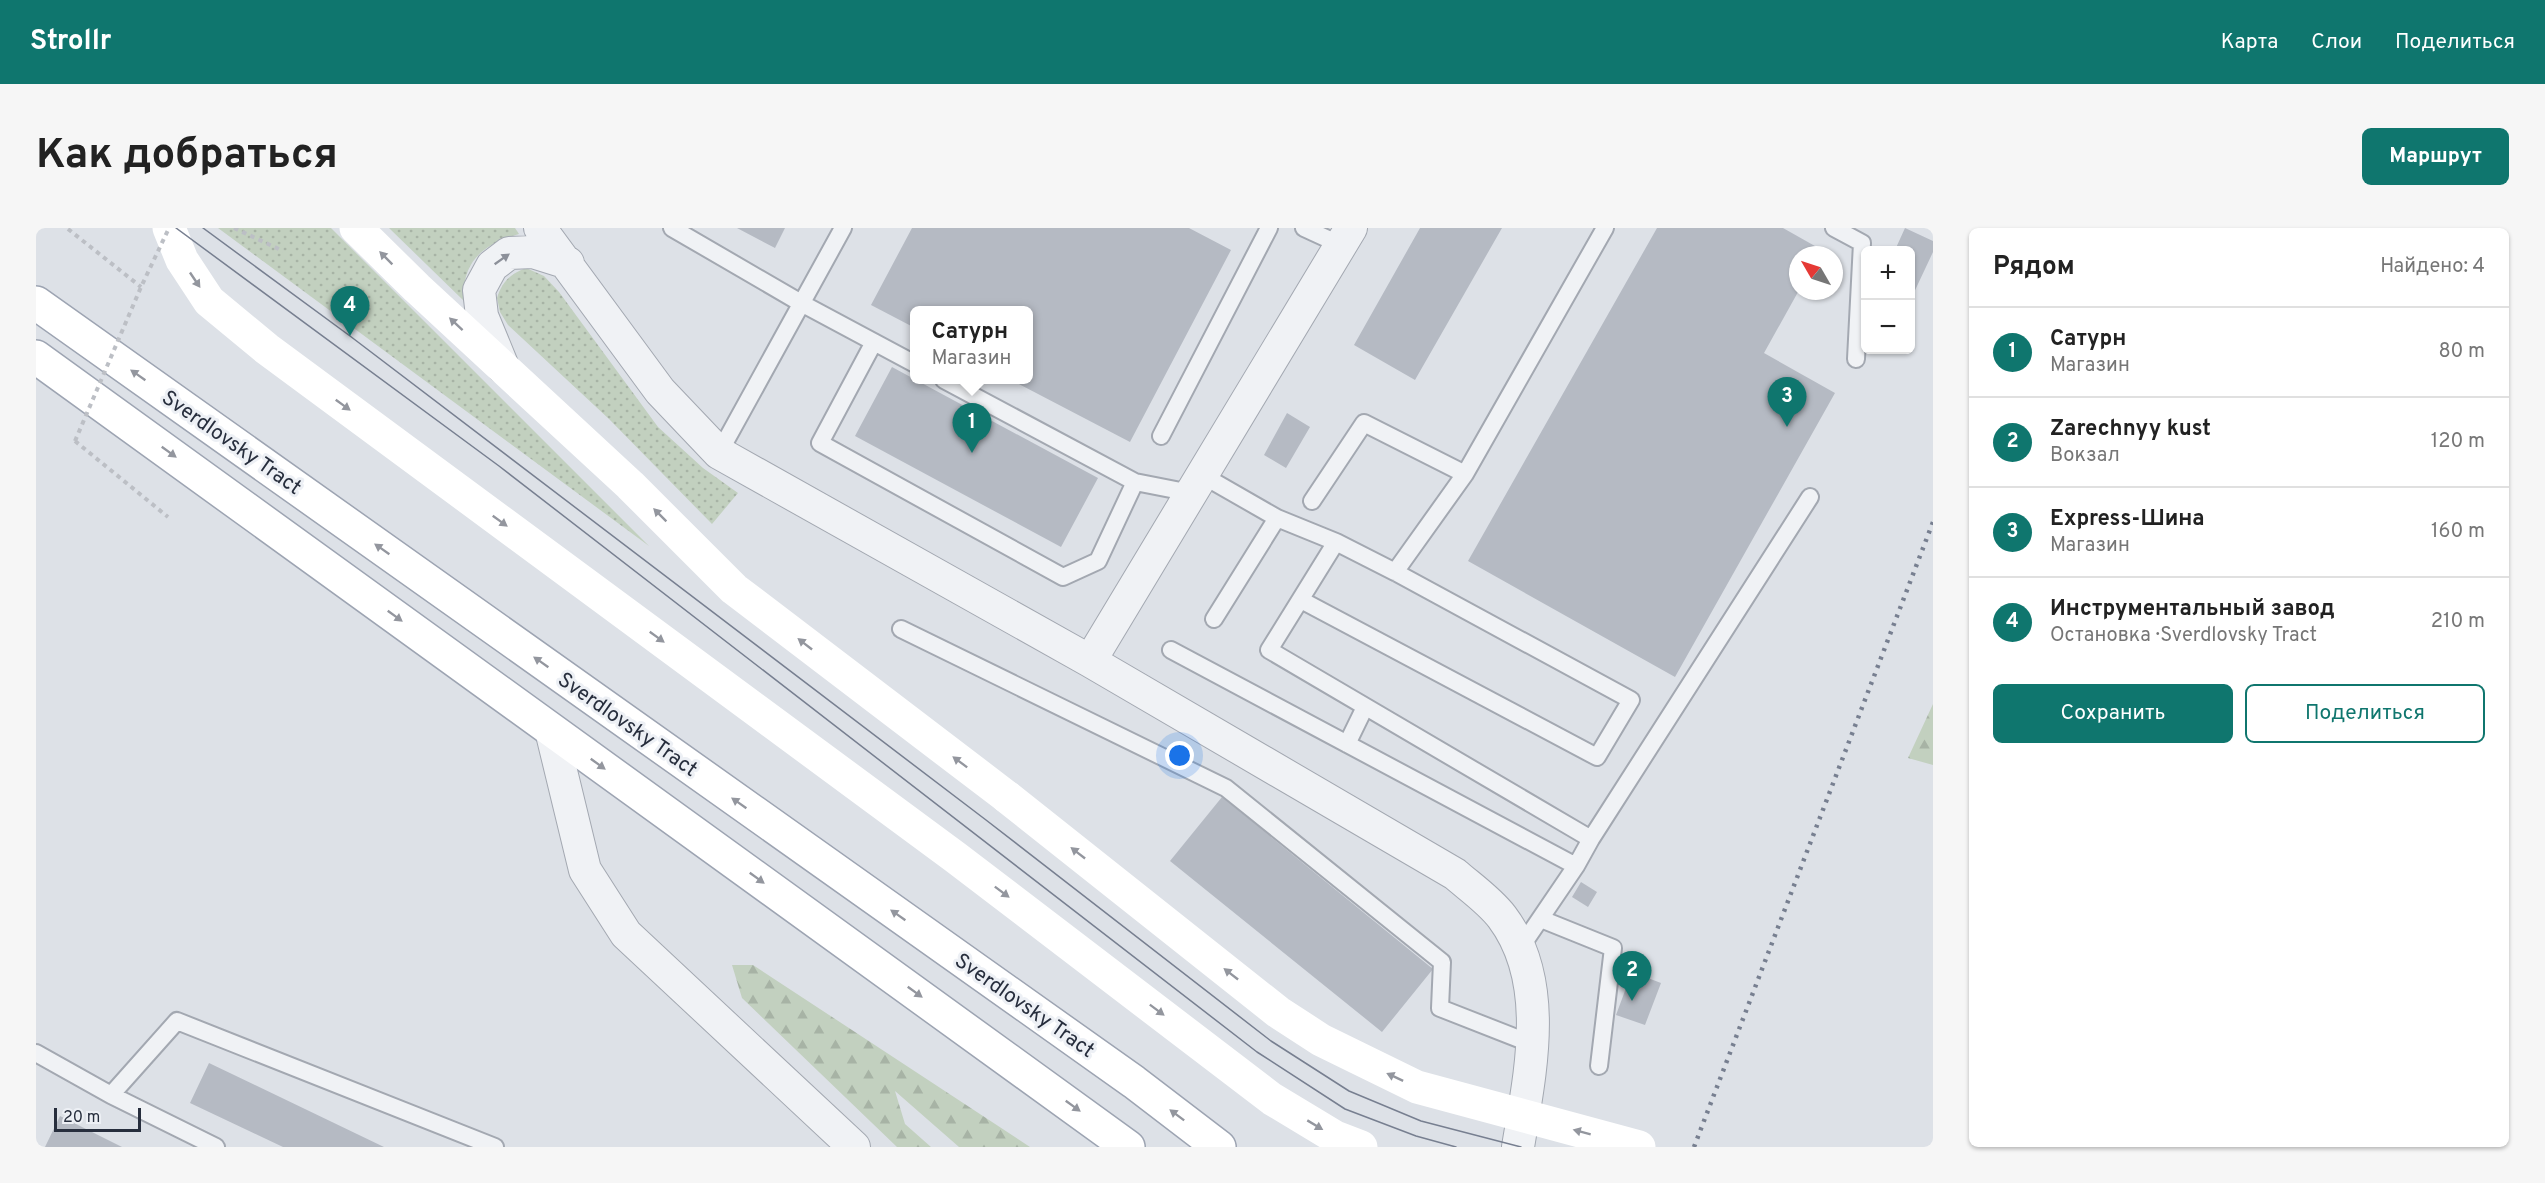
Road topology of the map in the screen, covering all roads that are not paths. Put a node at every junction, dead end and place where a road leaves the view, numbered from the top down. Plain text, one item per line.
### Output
1 (169, 228) edge
2 (356, 228) edge
3 (540, 228) edge
4 (672, 228) edge
5 (843, 228) edge
6 (1269, 228) edge
7 (1304, 228) edge
8 (1605, 228) edge
9 (1834, 228) edge
10 (1346, 237) edge
11 (568, 263) junction
12 (36, 303) edge
13 (801, 303) junction
14 (874, 342) junction
15 (36, 357) edge
16 (1856, 359) dead end
17 (910, 361) edge
18 (502, 367) junction
19 (951, 384) edge
20 (1161, 436) dead end
21 (719, 453) junction
22 (1465, 474) junction
23 (1135, 482) junction
24 (1197, 484) junction
25 (1810, 497) dead end
26 (1312, 501) dead end
27 (1278, 518) junction
28 (1336, 542) junction
29 (1395, 572) junction
30 (1301, 600) junction
31 (1214, 619) dead end
32 (901, 629) dead end
33 (1171, 650) dead end
34 (1090, 660) junction
35 (1365, 707) junction
36 (551, 730) junction
37 (1347, 744) junction
38 (1591, 838) junction
39 (1576, 866) junction
40 (1541, 919) junction
41 (1521, 946) junction
42 (1532, 1044) junction
43 (36, 1053) edge
44 (1599, 1066) dead end
45 (111, 1095) junction
46 (1116, 1138) edge
47 (216, 1147) edge
48 (495, 1147) edge
49 (854, 1147) edge
50 (1219, 1147) edge
51 (1362, 1147) edge
52 (1518, 1147) edge
53 (1639, 1147) edge

1 -> 51 main road
18 -> 2 main road
3 - 11 street
4 - 13 lane
5 - 13 lane
6 - 20 lane
7 - 10 lane
8 - 22 lane
9 - 16 lane
10 - 24 street
18 -> 11 street
11 - 21 street
50 -> 12 main road, Sverdlovsky Tract
13 - 14 lane
13 - 21 lane
14 - 17 lane
14 - 23 lane
15 -> 36 main road, Sverdlovsky Tract
53 -> 18 main road, bridge
19 - 23 lane
21 - 34 street
22 - 26 lane
22 - 29 lane
23 - 24 lane
24 - 27 lane
24 - 34 street
25 - 38 lane
27 - 28 lane
27 - 31 lane
28 - 29 lane
28 - 30 lane
29 - 30 lane
30 - 35 lane
32 - 42 lane
33 - 37 lane
34 - 41 street
35 - 37 lane
35 - 38 lane
36 -> 46 main road, Sverdlovsky Tract
36 - 49 street
37 - 39 lane
38 - 39 lane
39 - 40 lane
40 - 41 lane
40 - 44 lane
41 - 42 street
42 - 52 street
43 - 45 lane
45 - 47 lane
45 - 48 lane

